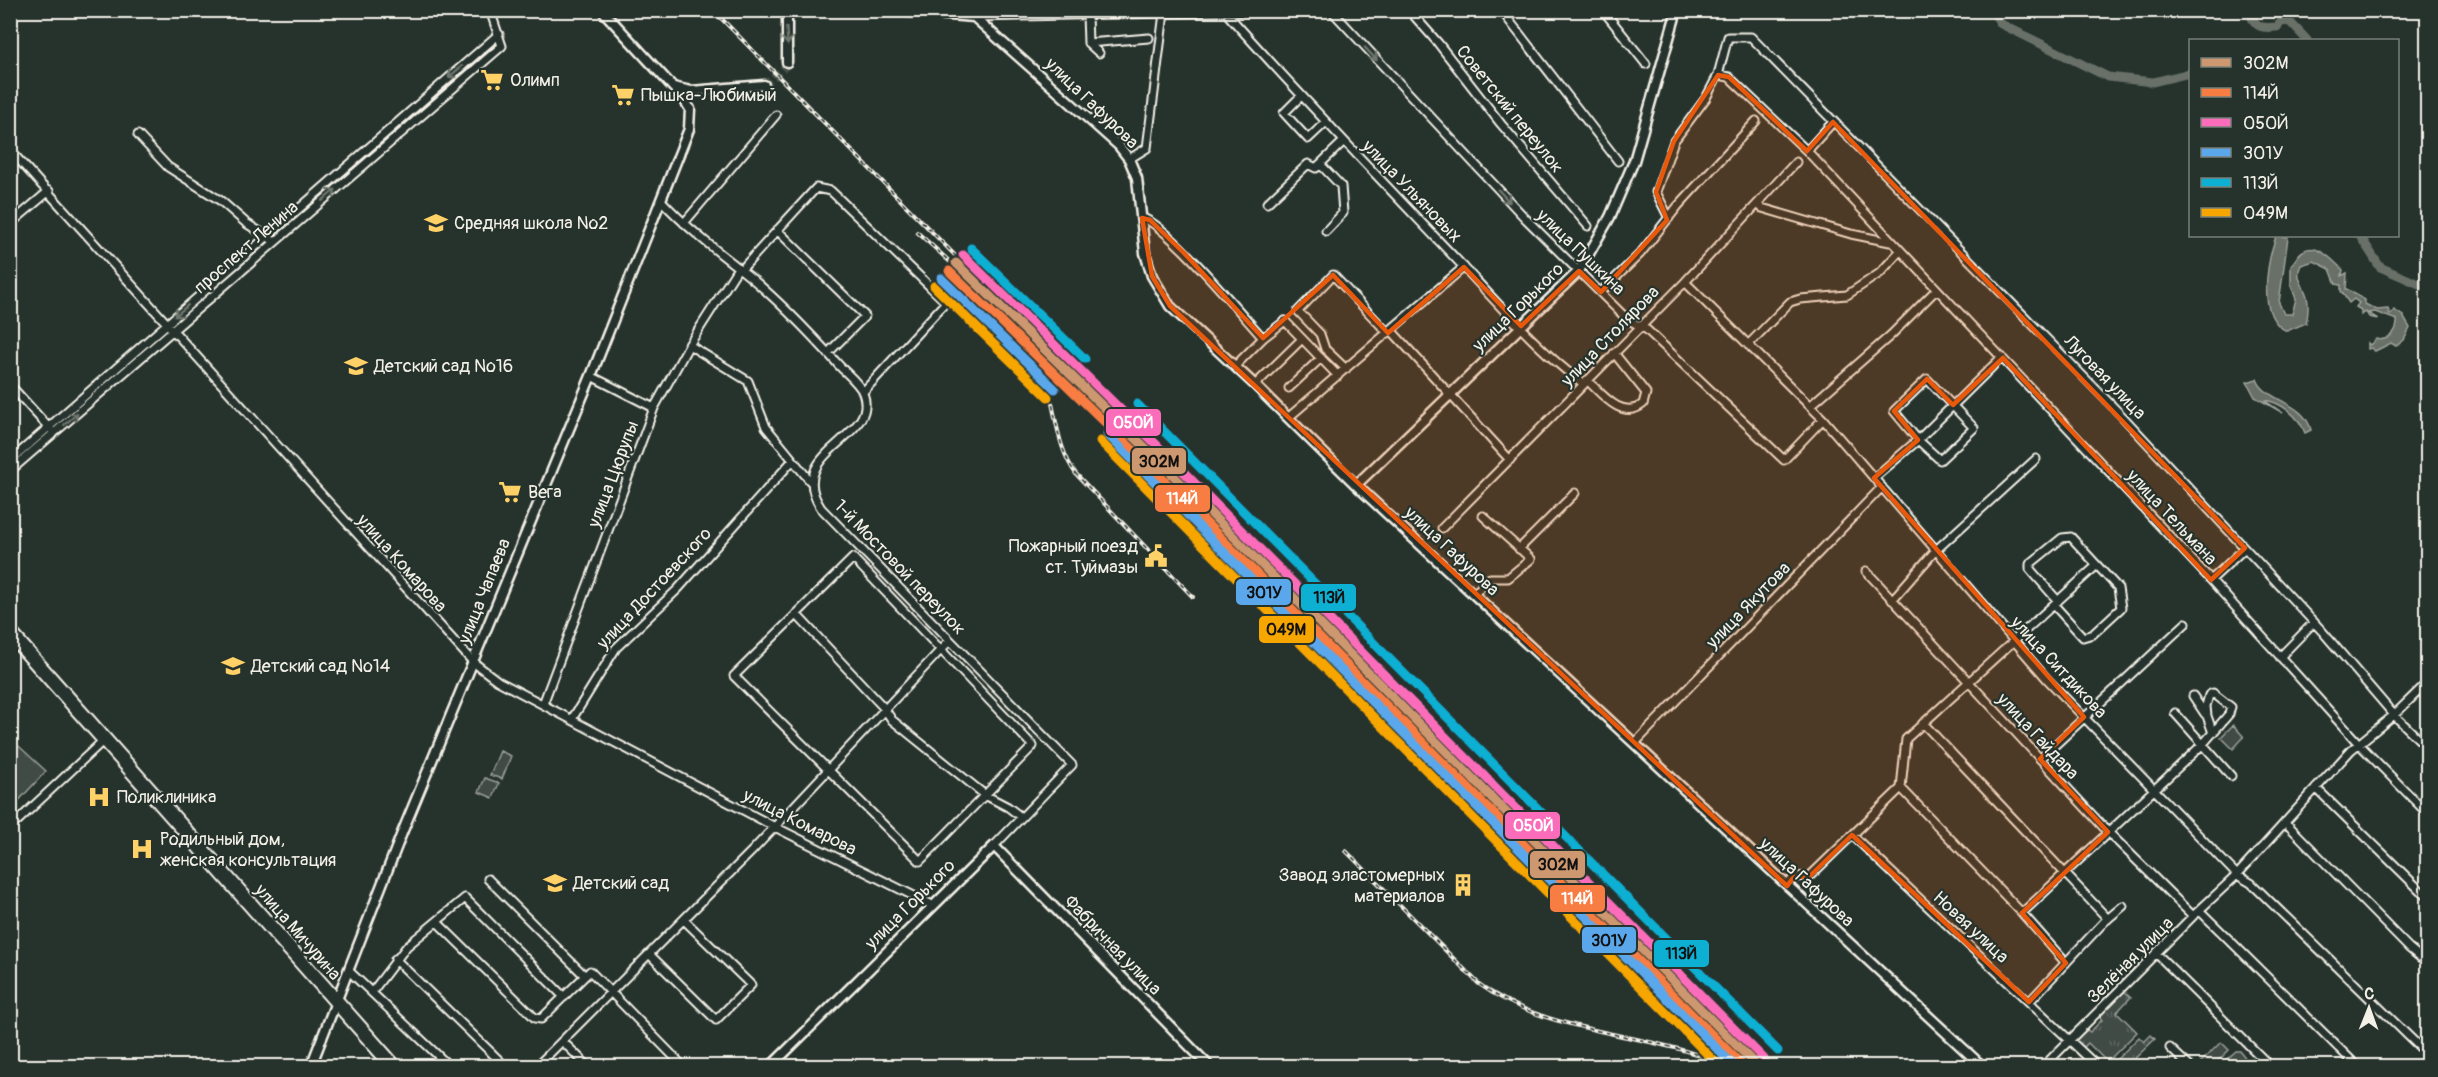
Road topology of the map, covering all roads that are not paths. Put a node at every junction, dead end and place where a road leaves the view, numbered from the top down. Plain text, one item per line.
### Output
1 (490, 10) edge
2 (602, 10) edge
3 (787, 10) edge
4 (885, 10) edge
5 (1310, 10) edge
6 (1331, 10) edge
7 (1409, 10) edge
8 (1501, 10) edge
9 (1603, 10) edge
10 (1677, 10) edge
11 (1212, 11) edge
12 (1229, 11) edge
13 (1164, 12) junction
14 (1087, 14) junction
15 (974, 17) junction
16 (499, 34) junction
17 (1149, 38) dead end
18 (1088, 43) junction
19 (1099, 53) dead end
20 (787, 62) tunnel mouth
21 (1646, 64) dead end
22 (1718, 75) junction
23 (764, 85) tunnel mouth
24 (673, 87) junction
25 (1301, 96) junction
26 (776, 115) dead end
27 (1756, 121) dead end
28 (1833, 122) junction
29 (1326, 123) junction
30 (138, 135) dead end
31 (1344, 141) junction
32 (10, 150) edge
33 (1807, 151) junction
34 (1129, 159) junction
35 (1618, 161) dead end
36 (1796, 162) dead end
37 (1320, 164) junction
38 (49, 191) junction
39 (661, 200) junction
40 (1267, 203) dead end
41 (1758, 204) junction
42 (1142, 218) junction
43 (1668, 218) junction
44 (10, 224) edge
45 (684, 224) junction
46 (1588, 226) dead end
47 (777, 230) junction
48 (1326, 231) dead end
49 (268, 236) junction
50 (275, 242) junction
51 (1892, 242) junction
52 (1900, 251) junction
53 (1464, 267) junction
54 (739, 268) junction
55 (1579, 271) junction
56 (1685, 282) junction
57 (1937, 289) junction
58 (1600, 292) junction
59 (167, 324) junction
60 (1521, 326) junction
61 (1641, 326) junction
62 (173, 330) junction
63 (1389, 331) junction
64 (1263, 338) junction
65 (1302, 339) junction
66 (689, 345) junction
67 (1748, 345) junction
68 (828, 353) junction
69 (1614, 353) junction
70 (2002, 357) junction
71 (1321, 358) junction
72 (1235, 366) junction
73 (1346, 369) junction
74 (591, 376) junction
75 (1338, 376) junction
76 (1586, 382) junction
77 (10, 385) edge
78 (1255, 385) junction
79 (1289, 388) dead end
80 (863, 392) junction
81 (1451, 397) junction
82 (1953, 405) junction
83 (1810, 406) junction
84 (654, 408) junction
85 (1288, 417) junction
86 (1823, 419) junction
87 (51, 430) junction
88 (1918, 440) junction
89 (2036, 459) dead end
90 (793, 460) junction
91 (1510, 460) junction
92 (10, 461) edge
93 (10, 471) edge
94 (1874, 478) junction
95 (810, 481) junction
96 (1356, 485) junction
97 (1882, 487) junction
98 (1575, 493) dead end
99 (1483, 516) dead end
100 (1442, 528) dead end
101 (2245, 548) junction
102 (1519, 549) junction
103 (1935, 551) junction
104 (2096, 566) junction
105 (1866, 572) dead end
106 (2211, 580) junction
107 (1474, 594) junction
108 (1892, 600) junction
109 (2056, 603) junction
110 (796, 614) junction
111 (2314, 622) junction
112 (2186, 623) dead end
113 (10, 628) edge
114 (10, 638) edge
115 (950, 640) junction
116 (2013, 641) junction
117 (941, 650) junction
118 (2280, 657) junction
119 (473, 662) junction
120 (1967, 682) junction
121 (2427, 682) edge
122 (2193, 696) dead end
123 (543, 704) junction
124 (884, 708) junction
125 (2175, 713) dead end
126 (2394, 715) junction
127 (2207, 716) junction
128 (2084, 717) junction
129 (572, 719) junction
130 (1923, 723) junction
131 (2213, 733) junction
132 (104, 740) junction
133 (1635, 743) junction
134 (2203, 744) junction
135 (2359, 744) junction
136 (2427, 748) edge
137 (2040, 759) junction
138 (1072, 765) joint
139 (828, 771) junction
140 (2232, 776) dead end
141 (1901, 788) junction
142 (2316, 788) junction
143 (2152, 789) junction
144 (985, 795) junction
145 (2427, 814) edge
146 (1021, 817) junction
147 (2285, 822) junction
148 (775, 827) junction
149 (10, 828) edge
150 (2108, 832) junction
151 (1852, 835) junction
152 (993, 846) junction
153 (2064, 874) junction
154 (2237, 875) junction
155 (488, 879) dead end
156 (1786, 885) junction
157 (2427, 898) edge
158 (932, 905) junction
159 (2123, 906) dead end
160 (2022, 912) junction
161 (2197, 914) junction
162 (2108, 919) junction
163 (684, 920) junction
164 (437, 922) junction
165 (650, 954) junction
166 (2157, 954) junction
167 (395, 959) junction
168 (2427, 959) edge
169 (2066, 963) junction
170 (349, 971) junction
171 (587, 974) junction
172 (372, 992) junction
173 (610, 992) junction
174 (564, 997) junction
175 (2029, 1002) junction
176 (336, 1004) junction
177 (2070, 1040) junction
178 (562, 1041) junction
179 (2170, 1048) dead end
180 (2427, 1055) edge
181 (311, 1066) edge
182 (389, 1066) edge
183 (398, 1066) edge
184 (449, 1066) edge
185 (505, 1066) edge
186 (537, 1066) edge
187 (588, 1066) edge
188 (683, 1066) edge
189 (771, 1066) edge
190 (1209, 1066) edge
191 (1982, 1066) edge
192 (2044, 1066) edge
193 (2097, 1066) edge
194 (2189, 1066) edge
195 (2270, 1066) edge
196 (2357, 1066) edge

1 - 16 street
2 - 24 main road
3 -> 20 main road
4 - 15 main road
5 - 12 street
6 -> 55 street, улица Пушкина
7 - 46 street, Советский переулок
8 - 35 street
9 - 21 street
10 - 55 main road, улица Горького
11 - 12 street
11 - 13 street
12 - 25 street, улица Ульяновых
13 - 14 street
13 - 34 street
14 - 15 street
14 - 18 street
15 - 34 main road, улица Гафурова
16 -> 49 street, проспект Ленина
50 -> 16 street, проспект Ленина
17 - 18 street
18 - 19 street
22 - 28 street, Луговая улица
22 - 33 street, улица Тельмана
22 - 43 street
23 - 24 main road
24 - 39 main road, улица Чапаева
25 - 29 street, улица Ульяновых
25 - 29 street
26 - 45 street
27 - 43 street
28 - 33 street
28 - 101 street, Луговая улица
29 - 31 street, улица Ульяновых
30 - 49 street
31 - 37 street
31 - 53 street, улица Ульяновых
32 - 38 street, улица Комарова
33 - 51 street, улица Тельмана
34 - 42 main road, улица Гафурова
36 - 41 street, улица Столярова
37 - 40 street
37 - 48 street
38 - 44 street
38 - 59 street, улица Комарова
39 - 45 street
39 - 74 main road, улица Чапаева
41 - 51 street
41 - 56 street, улица Столярова
42 - 64 street
42 - 72 main road, улица Гафурова
43 - 58 street
45 - 54 street
47 - 54 street, улица Цюрупы
47 - 68 street
47 - 80 street, улица Цюрупы
49 - 50 street
49 -> 59 street, проспект Ленина
50 - 62 street, проспект Ленина
51 - 52 street, улица Тельмана
52 - 57 street, улица Тельмана
52 - 67 street
53 - 60 street, улица Ульяновых
53 - 63 street
54 - 66 street, улица Цюрупы
54 - 68 street
55 - 58 street, улица Пушкина
55 - 60 main road, улица Горького
56 - 61 street, улица Столярова
56 - 67 street, улица Ситдикова
57 - 70 street, улица Тельмана
57 - 83 street
58 - 61 street, улица Пушкина
59 - 62 street, улица Комарова
59 - 87 street, проспект Ленина
60 - 76 street, улица Ульяновых
60 - 81 main road, улица Горького
61 - 69 street, улица Столярова
61 - 86 street, улица Пушкина
87 -> 62 street, проспект Ленина
62 - 119 street, улица Комарова
63 - 73 street
63 - 73 street
63 - 81 street
64 - 65 street
64 - 72 street
65 - 71 street
65 - 78 street
66 - 84 street, улица Цюрупы
66 - 90 street, 1-й Мостовой переулок
67 - 83 street, улица Ситдикова
68 - 80 street
69 - 76 street, улица Столярова
69 - 76 street, улица Ульяновых
70 - 82 street
70 - 106 street, улица Тельмана
71 - 75 street
71 - 79 street
72 - 78 main road, улица Гафурова
73 - 75 street
74 - 84 street
74 - 119 main road, улица Чапаева
75 - 85 street
76 - 91 street, улица Столярова
77 - 87 street
78 - 85 main road, улица Гафурова
80 - 95 street
81 - 91 street
81 - 96 main road, улица Горького
82 - 88 street
82 - 88 street
82 - 88 street
83 - 86 street, улица Ситдикова
84 - 123 street, улица Цюрупы
85 - 96 main road, улица Гафурова
86 - 94 street, улица Ситдикова
87 - 92 street, проспект Ленина
87 - 93 street, проспект Ленина
88 - 94 street
89 - 103 street
90 - 95 street, 1-й Мостовой переулок
90 - 129 street, улица Достоевского
91 - 100 street, улица Столярова
94 - 97 street, улица Ситдикова
95 - 115 street, 1-й Мостовой переулок
96 - 107 main road, улица Гафурова
97 - 103 street, улица Ситдикова
97 - 133 street, улица Якутова
98 - 102 street
99 - 102 street
101 - 106 street
101 - 111 street, Луговая улица
102 - 107 street
103 - 108 street
103 - 116 street, улица Ситдикова
104 - 109 street
104 - 109 street
104 - 109 street
105 - 108 street, улица Гайдара
106 - 118 street, улица Тельмана
107 - 133 main road, улица Гафурова
108 - 120 street, улица Гайдара
109 - 116 street
110 - 117 street
110 - 124 street
110 - 139 street
111 - 118 street
111 - 126 street, Луговая улица
112 - 128 street
113 - 132 street, улица Мичурина
114 - 132 street, улица Мичурина
115 - 117 street
115 - 138 street, 1-й Мостовой переулок
116 - 120 street
116 - 128 street, улица Ситдикова
117 - 124 street
117 - 144 street
118 - 135 street, улица Тельмана
119 - 123 street, улица Комарова
119 - 170 main road, улица Чапаева
120 - 130 street
120 - 137 street, улица Гайдара
121 - 126 street, Зелёная улица
122 - 127 street
123 - 129 street, улица Комарова
124 - 139 street
124 - 144 street
125 - 134 street
126 - 135 street, Зелёная улица
126 - 136 street, Луговая улица
127 - 131 street
127 - 131 street
128 - 137 street
128 - 143 street, улица Ситдикова
129 - 148 street, улица Комарова
130 - 141 street
130 - 153 street
131 - 134 street
132 - 149 street
132 - 176 street, улица Мичурина
133 - 156 main road, улица Гафурова
134 - 140 street
134 - 143 street
135 - 142 street, Зелёная улица
135 - 145 street, улица Тельмана
137 - 150 street, улица Гайдара
138 - 146 street, улица Горького
139 - 144 street
139 - 148 street
141 - 151 street
141 - 160 street
142 - 147 street, Зелёная улица
142 - 157 street
143 - 150 street
143 - 154 street, улица Ситдикова
144 - 146 street
146 - 152 street, улица Горького
147 - 154 street, Зелёная улица
147 - 168 street
148 - 158 street, улица Комарова
148 - 163 street
150 - 153 street
150 - 161 street, улица Гайдара
151 - 156 street
151 - 175 street, Новая улица
152 - 158 main road, улица Горького
152 - 190 main road, Фабричная улица
153 - 160 street
153 - 162 street
154 - 161 street, Зелёная улица
154 - 180 street, улица Ситдикова
155 - 171 street
156 - 191 main road, улица Гафурова
158 - 189 main road, улица Горького
159 - 162 street
160 - 169 street
161 - 166 street, Зелёная улица
161 - 196 street, улица Гайдара
162 - 169 street
163 - 165 street
163 - 165 street
164 - 167 street
164 - 174 street
164 - 174 street
165 - 173 street
166 - 177 street, Зелёная улица
166 - 195 street
167 - 172 street
167 - 185 street
169 - 175 street
170 - 172 street
170 - 176 main road, улица Чапаева
171 - 173 street
171 - 174 street
172 - 184 street
173 - 178 street
173 - 188 street
175 - 177 street, Новая улица
176 - 181 main road, улица Чапаева
176 - 182 street, улица Мичурина
176 - 183 street, улица Мичурина
177 - 192 street, Зелёная улица
177 - 193 street, Новая улица
178 - 186 street
178 - 187 street
179 - 194 street

